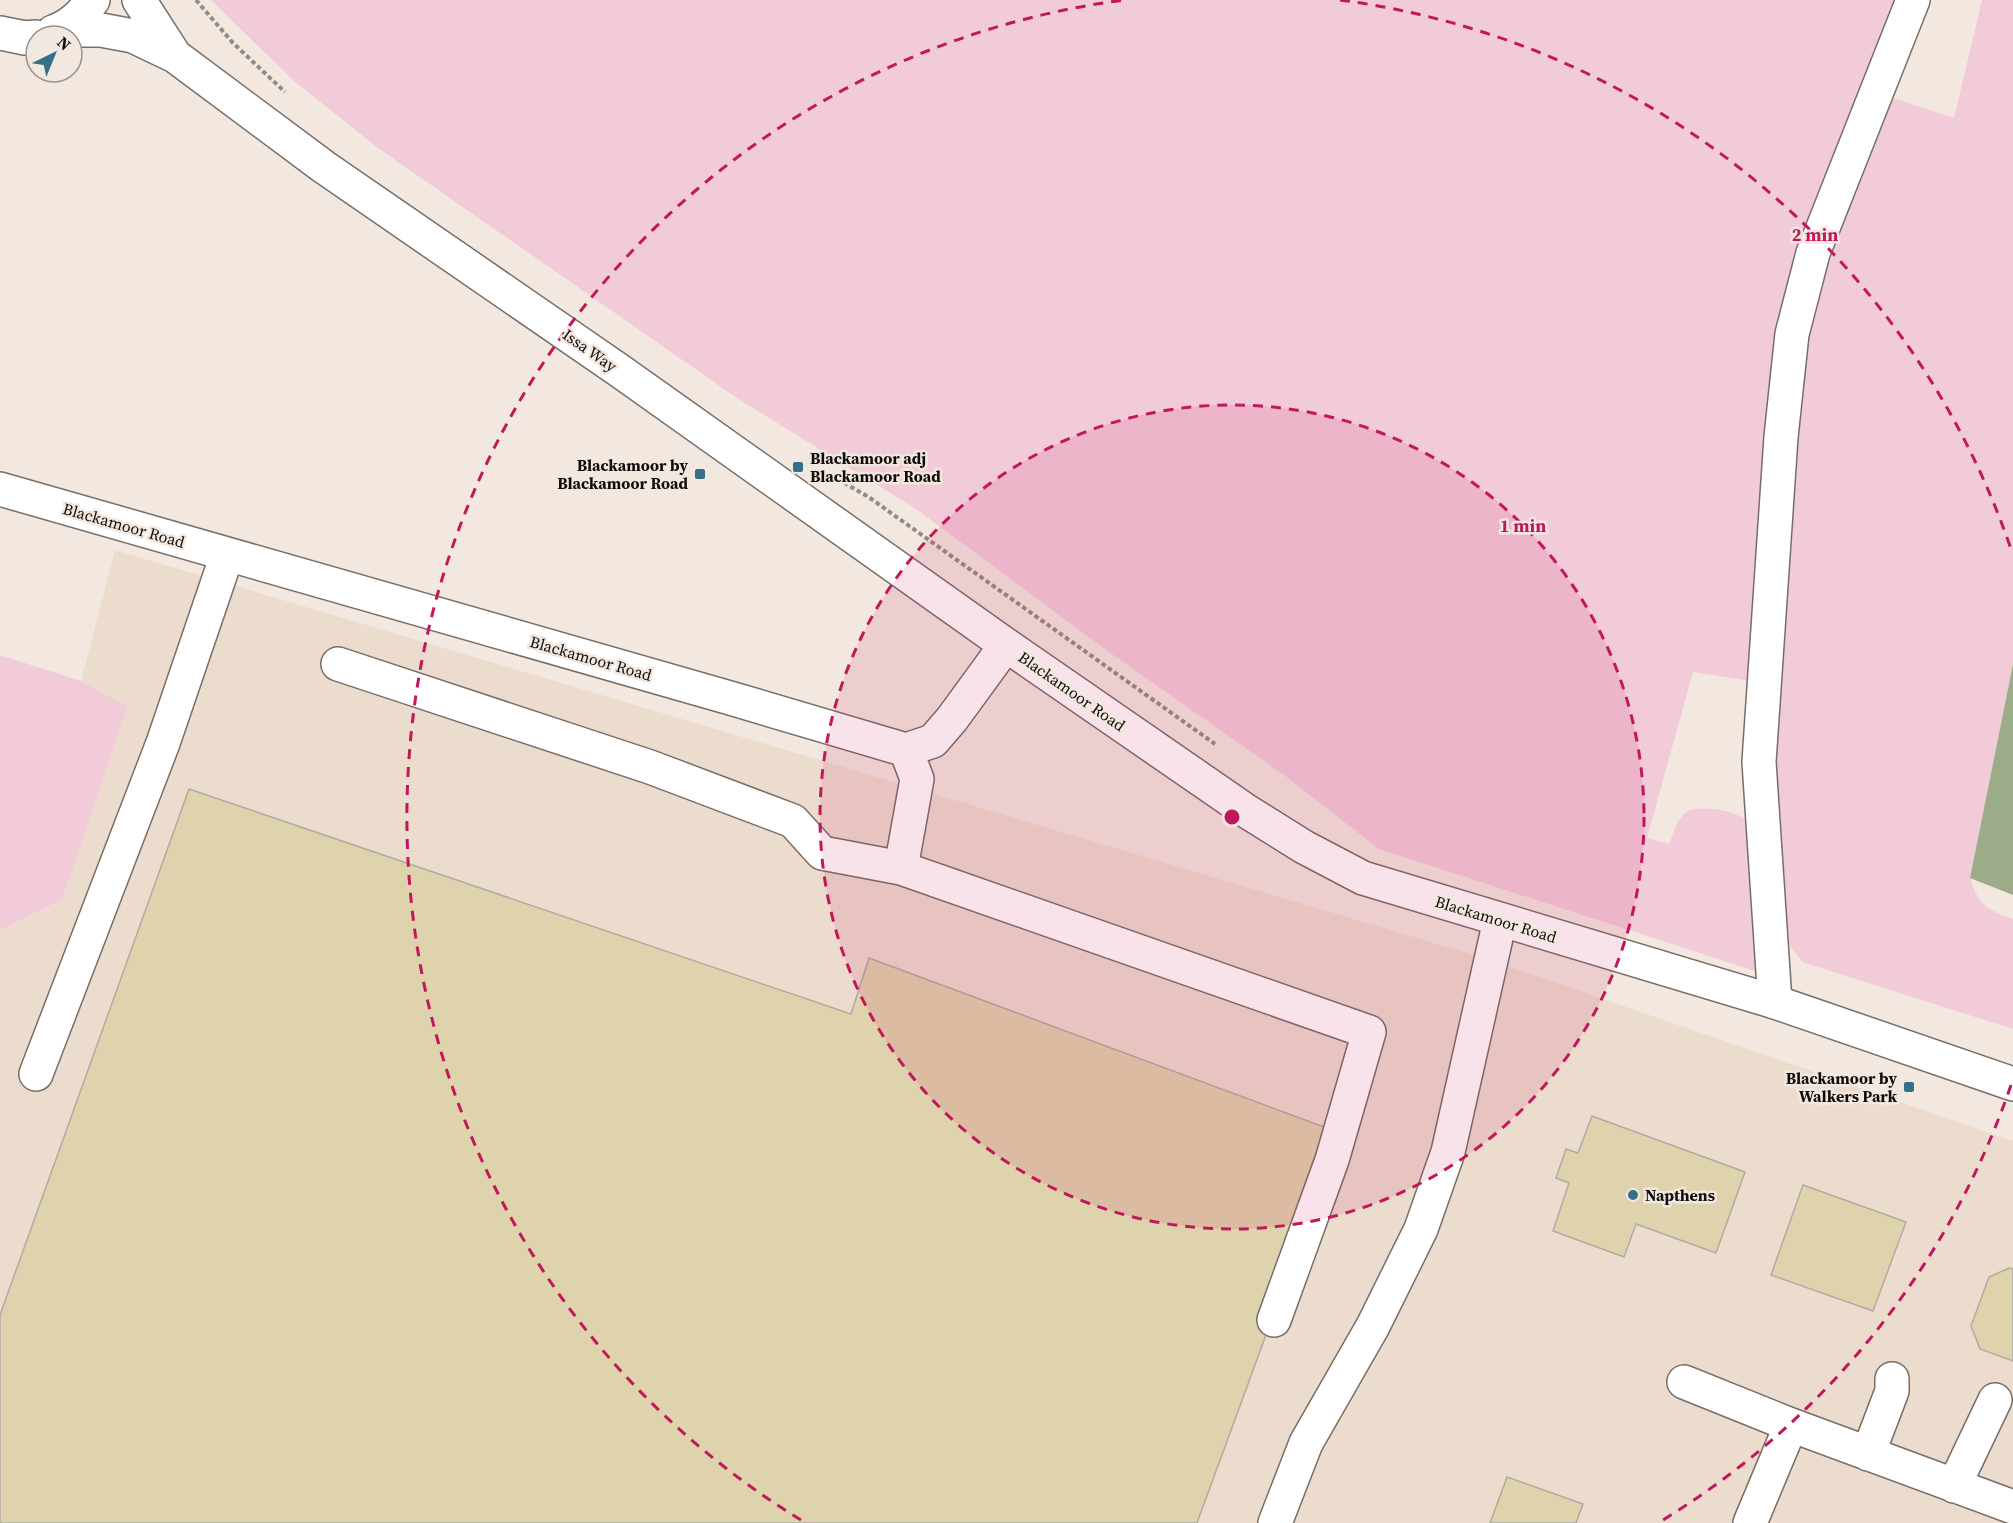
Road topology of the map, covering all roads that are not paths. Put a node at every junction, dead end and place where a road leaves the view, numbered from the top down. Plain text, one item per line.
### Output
1 (93, 0) edge
2 (140, 0) edge
3 (1913, 0) edge
4 (60, 24) edge
5 (84, 32) edge
6 (175, 56) junction
7 (0, 489) edge
8 (227, 555) junction
9 (1006, 645) junction
10 (338, 664) dead end
11 (906, 750) junction
12 (901, 868) junction
13 (1500, 920) junction
14 (1775, 1002) junction
15 (36, 1074) dead end
16 (2013, 1084) edge
17 (1274, 1320) dead end
18 (1892, 1379) dead end
19 (1684, 1382) dead end
20 (1995, 1400) dead end
21 (1791, 1425) junction
22 (1868, 1454) junction
23 (1954, 1486) junction
24 (2013, 1507) edge
25 (1275, 1523) edge
26 (1750, 1523) edge

1 - 4 main road
2 - 6 main road, Issa Way
3 - 14 main road
5 - 6 main road, Issa Way
6 - 9 main road, Issa Way
7 - 8 main road, Blackamoor Road
8 - 11 main road, Blackamoor Road
8 - 15 main road
9 - 11 main road, Blackamoor Road
9 - 13 main road, Blackamoor Road
10 - 12 main road
11 - 12 main road
12 - 17 main road
13 - 14 main road, Blackamoor Road
13 - 25 main road
14 - 16 main road, Blackamoor Road
18 - 22 main road
19 - 21 main road
20 - 23 main road
21 - 22 main road
21 - 26 main road
22 - 23 main road
23 - 24 main road

